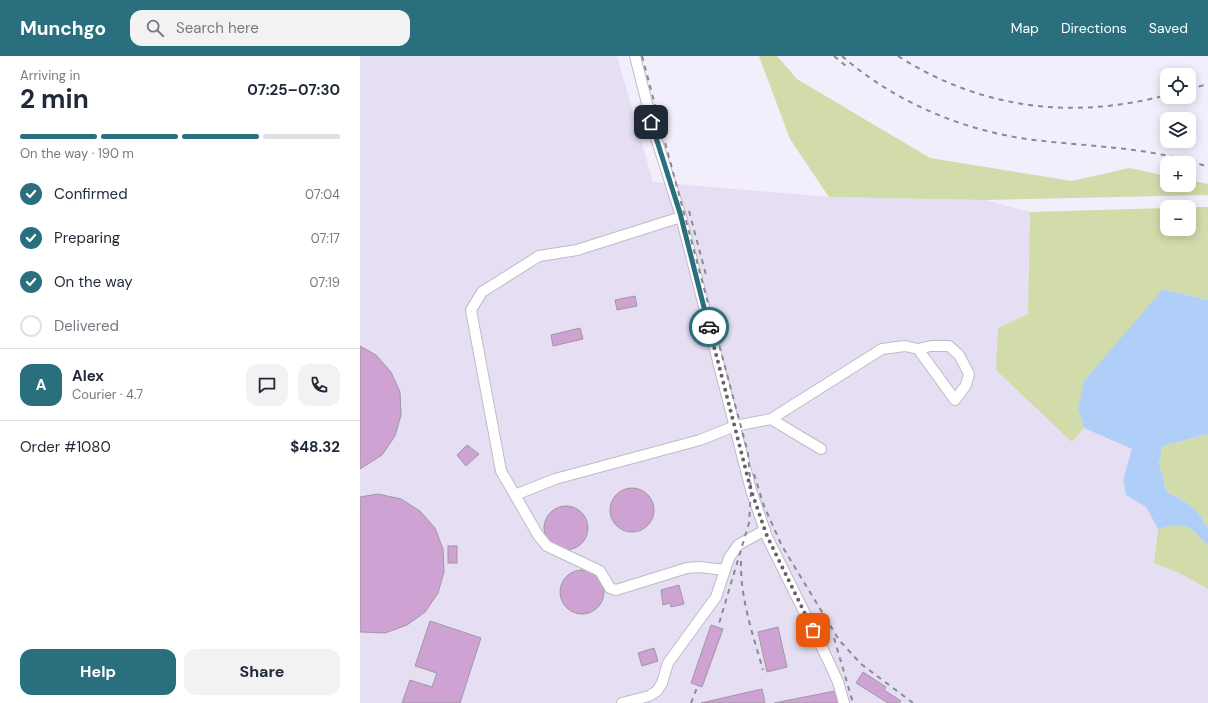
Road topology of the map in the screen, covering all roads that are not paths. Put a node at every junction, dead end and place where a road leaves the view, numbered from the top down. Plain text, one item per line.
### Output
1 (635, 56) edge
2 (681, 217) junction
3 (918, 349) junction
4 (771, 419) junction
5 (735, 426) junction
6 (821, 449) dead end
7 (515, 495) junction
8 (765, 530) junction
9 (725, 570) junction
10 (622, 703) edge
11 (844, 703) edge

1 - 2 lane
2 - 5 lane
2 - 7 lane
3 - 3 lane
3 - 4 lane
4 - 5 lane
4 - 6 lane
5 - 7 lane
5 - 8 lane
7 - 9 lane
8 - 9 lane
8 - 11 lane
9 - 10 lane

